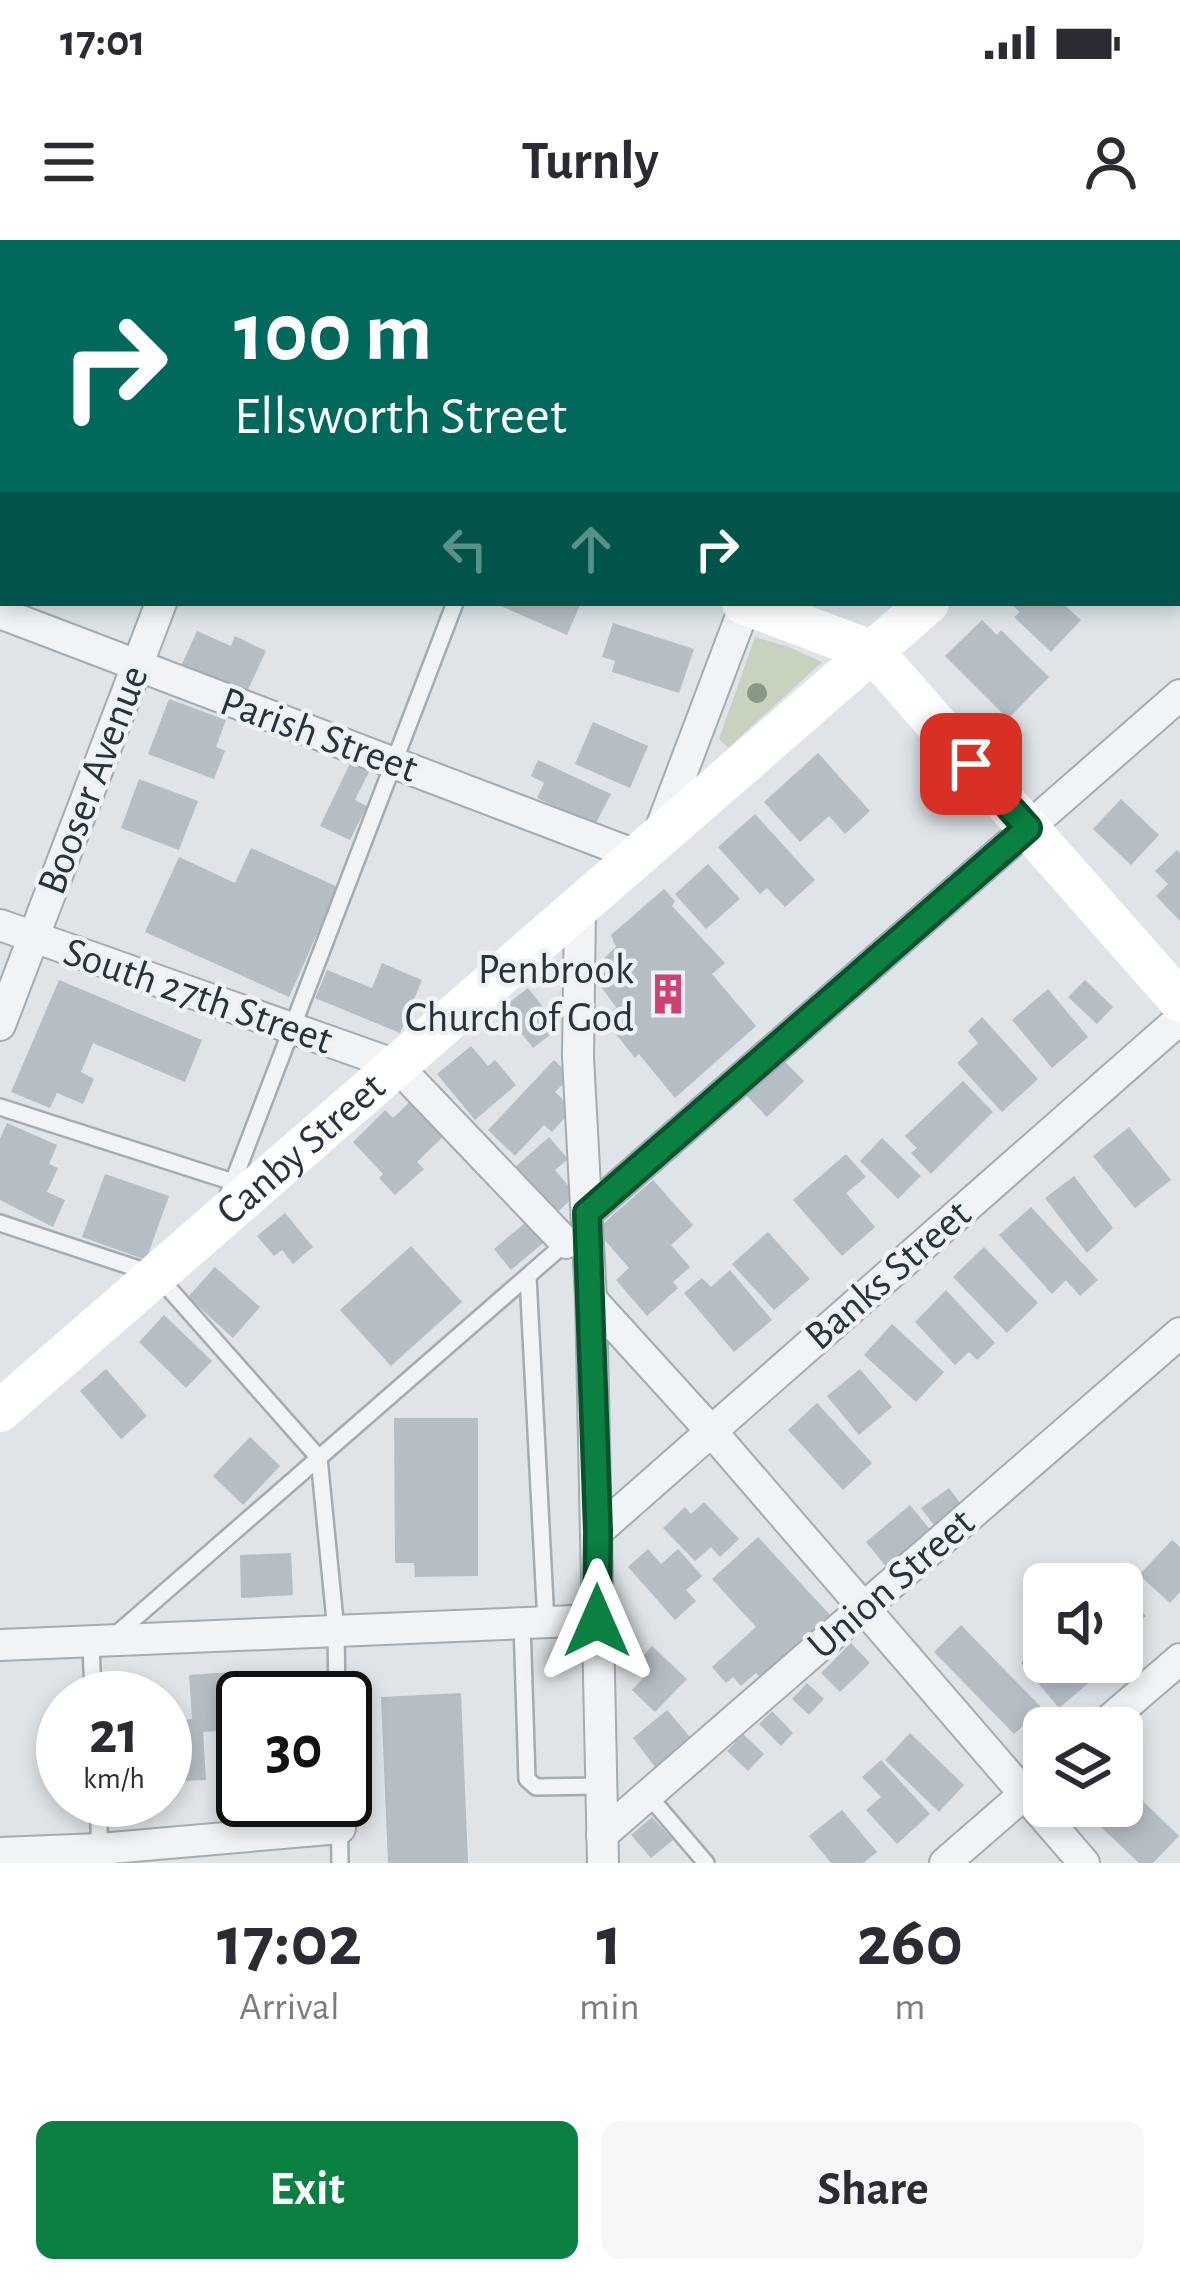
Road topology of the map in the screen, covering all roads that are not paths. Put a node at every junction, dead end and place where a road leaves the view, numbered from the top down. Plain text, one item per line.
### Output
1 (160, 606) edge
2 (454, 606) edge
3 (744, 606) edge
4 (753, 606) edge
5 (925, 606) edge
6 (0, 613) edge
7 (873, 652) junction
8 (136, 667) junction
9 (1180, 695) edge
10 (394, 762) junction
11 (1028, 828) junction
12 (648, 847) junction
13 (580, 907) junction
14 (0, 925) edge
15 (34, 938) junction
16 (1180, 1001) edge
17 (1180, 1019) edge
18 (0, 1025) edge
19 (292, 1028) junction
20 (396, 1065) junction
21 (0, 1107) edge
22 (226, 1201) junction
23 (0, 1223) edge
24 (580, 1230) junction
25 (157, 1274) junction
26 (528, 1276) junction
27 (590, 1298) junction
28 (1180, 1333) edge
29 (0, 1411) edge
30 (710, 1431) junction
31 (319, 1458) junction
32 (598, 1531) junction
33 (862, 1609) junction
34 (597, 1621) junction
35 (534, 1623) junction
36 (336, 1631) junction
37 (101, 1640) junction
38 (0, 1646) edge
39 (1180, 1659) edge
40 (97, 1671) edge
41 (337, 1671) edge
42 (1124, 1707) edge
43 (1023, 1775) edge
44 (601, 1786) junction
45 (648, 1796) junction
46 (1023, 1796) edge
47 (266, 1827) edge
48 (340, 1827) edge
49 (1061, 1827) edge
50 (603, 1849) edge
51 (0, 1853) edge
52 (100, 1856) edge
53 (340, 1863) edge
54 (706, 1863) edge
55 (945, 1863) edge
56 (1084, 1863) edge

1 - 8 street, Booser Avenue
2 - 10 lane
3 - 12 street
4 - 7 main road
5 - 7 main road, Canby Street
6 - 8 street, Parish Street
7 - 11 main road
7 - 12 main road, Canby Street
8 - 10 street, Parish Street
8 - 15 street, Booser Avenue
9 - 11 street
10 - 12 street, Parish Street
10 - 19 lane
11 - 16 main road
11 - 24 street
12 - 13 main road, Canby Street
13 - 20 main road, Canby Street
13 - 24 street
14 - 15 street, South 27th Street
15 - 18 street, Booser Avenue
15 - 19 street, South 27th Street
17 - 30 street, Banks Street
19 - 20 street, South 27th Street
19 - 22 lane
20 - 22 main road, Canby Street
20 - 24 street
21 - 22 lane
22 - 25 main road, Canby Street
23 - 25 lane
24 - 26 lane
24 - 27 street
25 - 29 main road, Canby Street
25 - 31 lane
26 - 31 lane
26 - 35 lane
27 - 30 street
27 - 32 street
28 - 33 street, Union Street
30 - 32 street, Banks Street
30 - 33 street
31 - 36 lane
31 - 37 lane
32 - 34 street
33 - 43 street
33 - 45 street, Union Street
34 - 35 street
34 - 44 street
35 - 36 street
35 - 44 lane
36 - 37 street
36 - 41 lane
37 - 38 street
37 - 40 lane
39 - 42 street
44 - 50 street
45 - 50 street, Union Street
45 - 54 lane
46 - 55 street
47 - 52 street
48 - 53 lane
49 - 56 street
51 - 52 street

